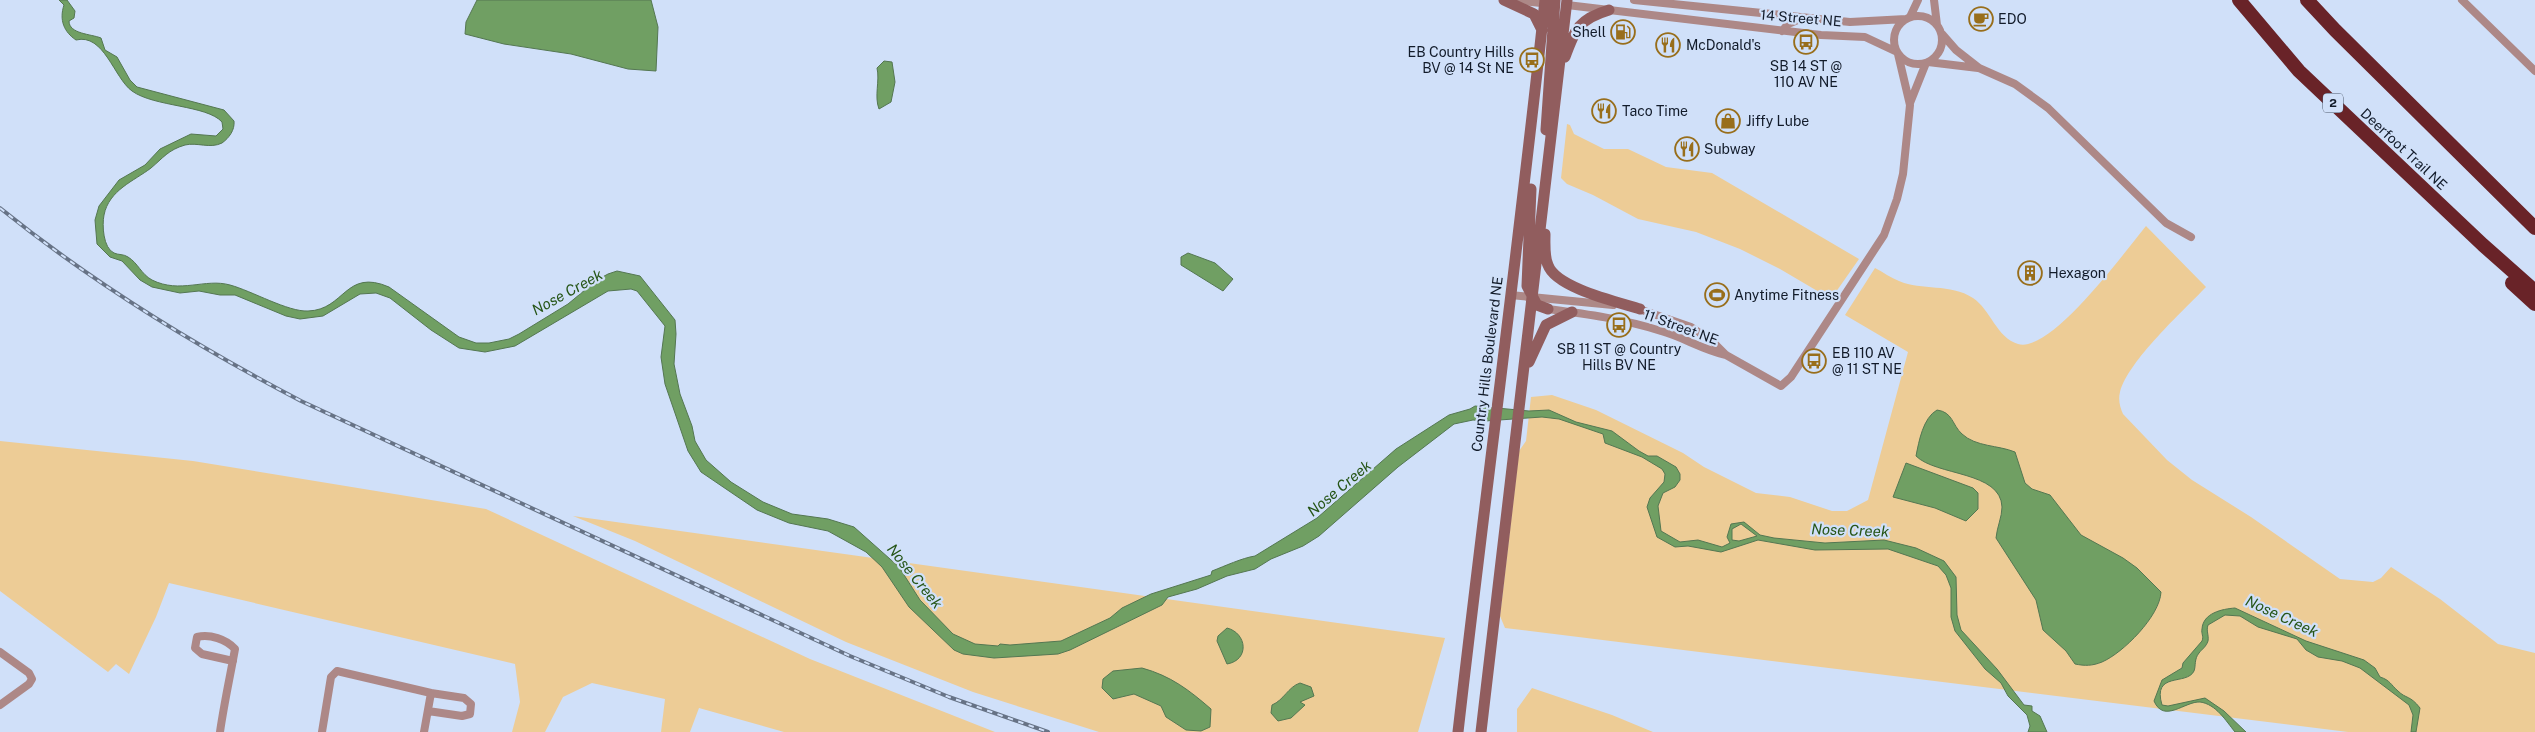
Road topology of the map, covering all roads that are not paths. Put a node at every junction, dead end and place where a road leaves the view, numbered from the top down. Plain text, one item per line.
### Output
1 (1504, 0) edge
2 (1522, 0) edge
3 (1634, 0) edge
4 (1918, 0) edge
5 (1934, 0) edge
6 (2239, 0) edge
7 (2307, 0) edge
8 (2462, 0) edge
9 (1556, 2) edge
10 (1609, 10) junction
11 (1805, 18) junction
12 (1908, 18) junction
13 (1937, 25) junction
14 (1542, 31) junction
15 (1782, 31) junction
16 (1942, 34) junction
17 (1897, 53) junction
18 (1927, 63) junction
19 (1979, 68) junction
20 (2535, 71) edge
21 (1558, 75) junction
22 (1910, 105) junction
23 (1548, 166) junction
24 (1528, 168) junction
25 (2485, 178) junction
26 (1542, 213) junction
27 (2535, 216) edge
28 (2535, 228) edge
29 (2191, 237) dead end
30 (2482, 245) junction
31 (2535, 291) edge
32 (1510, 295) junction
33 (1532, 297) junction
34 (2535, 304) edge
35 (1548, 309) joint
36 (1640, 309) junction
37 (1572, 312) junction
38 (1726, 355) junction
39 (1521, 391) junction
40 (0, 652) edge
41 (232, 661) junction
42 (431, 693) junction
43 (0, 705) edge
44 (428, 711) junction
45 (220, 732) edge
46 (322, 732) edge
47 (424, 732) edge
48 (1458, 732) edge
49 (1481, 732) edge

1 - 14 main road
2 - 9 street, 14 Street NE
3 - 11 street, 14 Street NE
4 - 12 street
5 - 13 street
6 - 30 highway, Deerfoot Trail NE / 2
7 - 25 highway
8 - 20 street
9 - 10 street, 14 Street NE
9 - 14 main road, Country Hills Boulevard NE
9 - 21 main road
9 - 23 main road
10 - 15 street, 14 Street NE
10 - 21 main road
11 - 12 street, 14 Street NE
11 - 15 street
12 - 13 street
12 - 17 street
13 - 16 street
14 - 24 main road, Country Hills Boulevard NE
15 - 17 street, 14 Street NE
16 - 18 street
16 - 19 street
17 - 18 street
17 - 22 street
18 - 19 street
18 - 22 street
19 - 29 street
21 - 23 main road
22 - 38 street
23 - 26 main road
24 - 32 main road, Country Hills Boulevard NE
24 - 33 main road
25 - 27 highway
25 - 28 highway
26 - 33 main road
26 - 36 main road
30 - 31 highway, Deerfoot Trail NE / 2
30 - 34 highway
32 - 33 street, 11 Street NE
32 - 48 main road, Country Hills Boulevard NE
33 - 35 main road
33 - 36 street, 11 Street NE
33 - 39 main road
35 - 37 street, 11 Street NE
36 - 38 street, 11 Street NE
37 - 38 street, 11 Street NE
37 - 39 main road
39 - 49 main road
40 - 43 street
41 - 41 street
41 - 45 street
42 - 44 street
42 - 44 street
42 - 46 street
44 - 47 street

